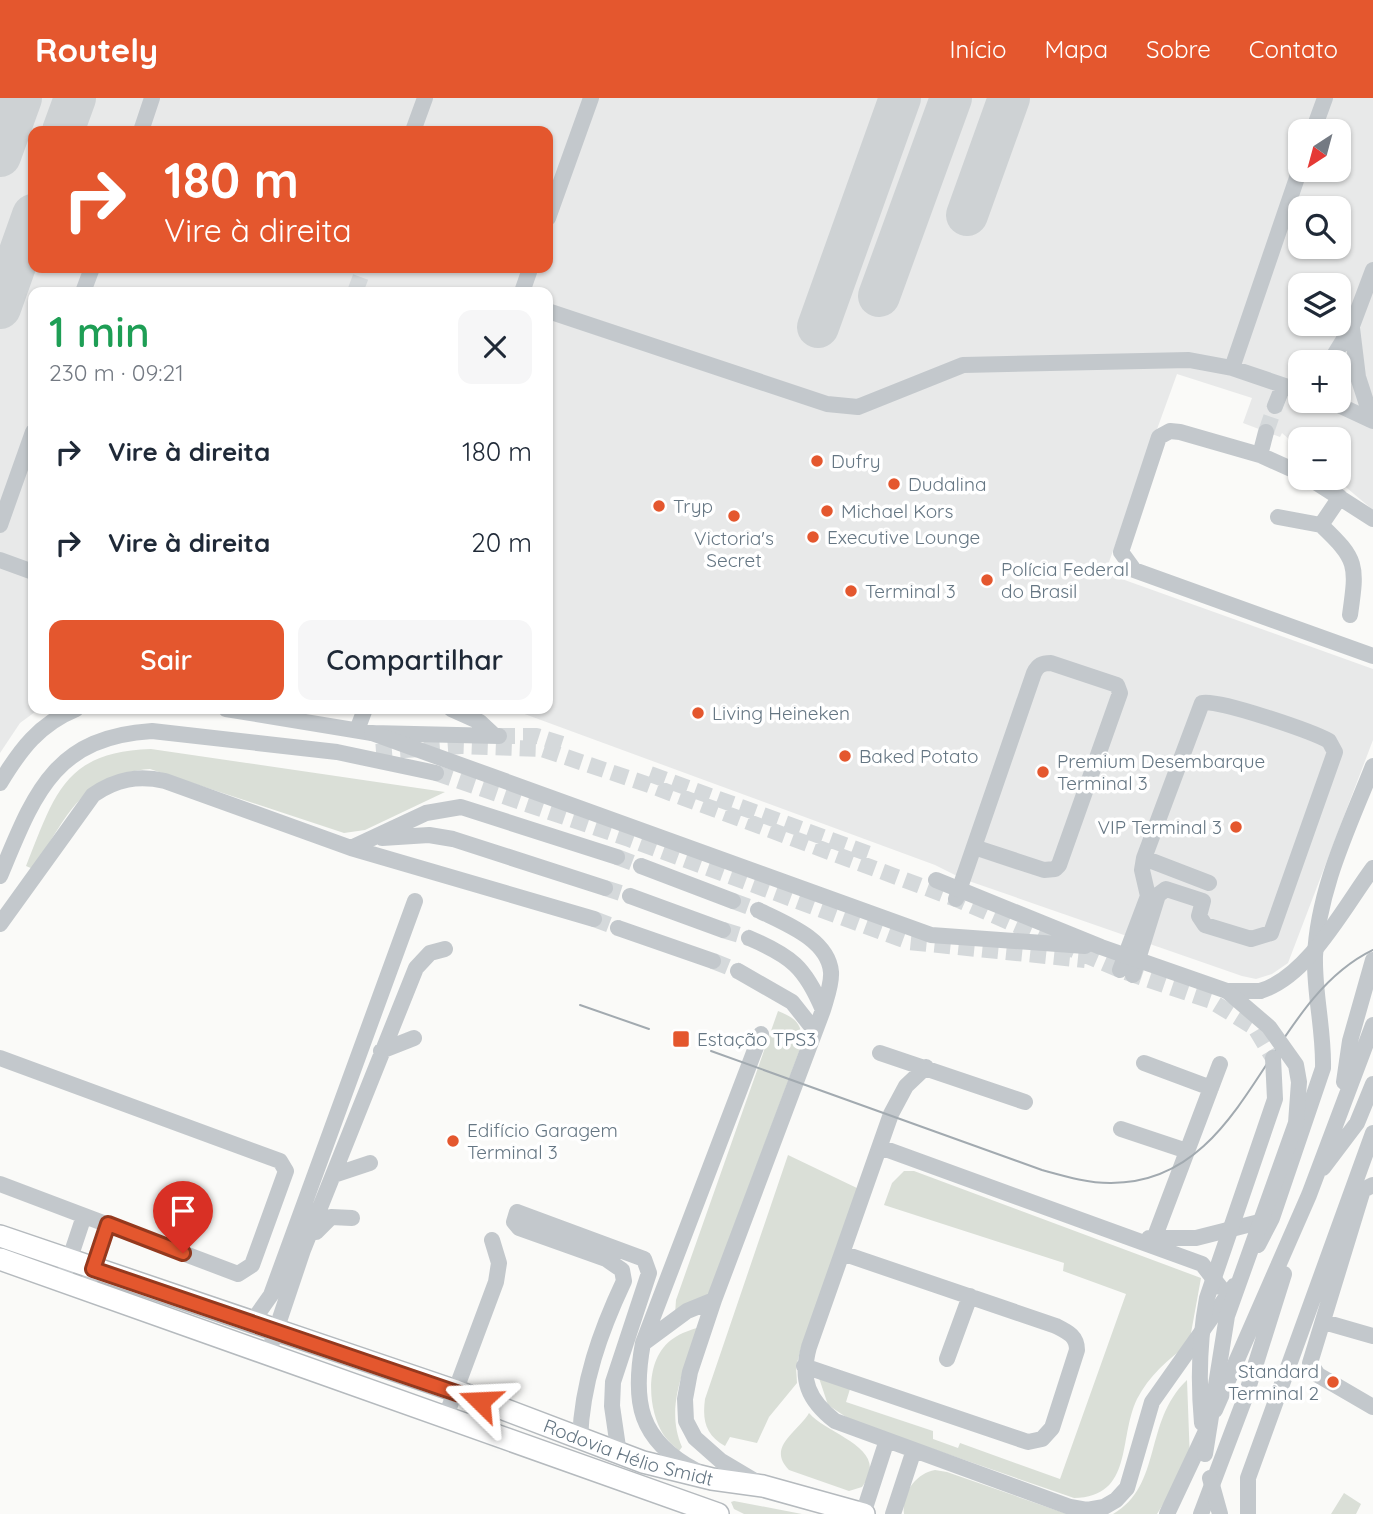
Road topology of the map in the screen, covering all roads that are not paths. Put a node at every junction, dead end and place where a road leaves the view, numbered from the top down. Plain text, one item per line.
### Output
1 (152, 98) edge
2 (425, 98) edge
3 (591, 98) edge
4 (1325, 98) edge
5 (1317, 119) edge
6 (143, 126) edge
7 (415, 126) edge
8 (1296, 182) edge
9 (553, 204) edge
10 (1373, 270) edge
11 (553, 313) edge
12 (1352, 326) junction
13 (1337, 350) edge
14 (1232, 368) junction
15 (1283, 386) junction
16 (1288, 387) edge
17 (1275, 406) tunnel mouth
18 (1351, 411) edge
19 (1372, 421) edge
20 (1266, 432) tunnel mouth
21 (28, 446) edge
22 (1260, 454) junction
23 (1288, 467) edge
24 (1329, 490) edge
25 (1340, 497) junction
26 (1278, 517) dead end
27 (1373, 519) edge
28 (0, 525) edge
29 (1321, 525) junction
30 (0, 560) edge
31 (28, 570) edge
32 (1350, 615) dead end
33 (1373, 656) edge
34 (64, 714) edge
35 (256, 714) edge
36 (365, 714) edge
37 (462, 714) edge
38 (365, 732) junction
39 (337, 752) junction
40 (376, 752) tunnel mouth
41 (1373, 766) edge
42 (436, 773) tunnel mouth
43 (0, 783) edge
44 (373, 838) junction
45 (974, 846) junction
46 (351, 848) junction
47 (617, 857) tunnel mouth
48 (1144, 858) junction
49 (641, 866) tunnel mouth
50 (1373, 868) edge
51 (0, 876) edge
52 (936, 880) dead end
53 (1209, 883) dead end
54 (606, 888) tunnel mouth
55 (630, 896) tunnel mouth
56 (956, 899) dead end
57 (415, 901) dead end
58 (733, 901) tunnel mouth
59 (758, 910) tunnel mouth
60 (594, 919) tunnel mouth
61 (0, 924) edge
62 (618, 928) tunnel mouth
63 (723, 930) tunnel mouth
64 (748, 938) tunnel mouth
65 (1101, 947) junction
66 (445, 949) dead end
67 (1373, 960) edge
68 (713, 961) tunnel mouth
69 (737, 971) tunnel mouth
70 (1227, 990) junction
71 (823, 1010) junction
72 (1373, 1025) edge
73 (816, 1031) junction
74 (761, 1034) dead end
75 (414, 1038) dead end
76 (381, 1051) junction
77 (880, 1053) dead end
78 (0, 1058) edge
79 (1273, 1058) tunnel mouth
80 (1144, 1063) dead end
81 (1220, 1064) dead end
82 (926, 1068) junction
83 (1373, 1084) edge
84 (1211, 1088) junction
85 (1025, 1102) dead end
86 (1339, 1116) junction
87 (1121, 1129) dead end
88 (1373, 1133) edge
89 (880, 1147) junction
90 (1187, 1150) junction
91 (370, 1163) dead end
92 (334, 1175) junction
93 (1315, 1178) junction
94 (0, 1184) edge
95 (1368, 1187) edge
96 (1309, 1195) junction
97 (84, 1216) junction
98 (352, 1218) dead end
99 (1272, 1218) junction
100 (108, 1224) junction
101 (0, 1236) edge
102 (492, 1240) dead end
103 (1153, 1241) junction
104 (303, 1250) junction
105 (842, 1253) junction
106 (0, 1259) edge
107 (69, 1260) junction
108 (93, 1269) junction
109 (62, 1281) junction
110 (86, 1290) junction
111 (970, 1296) junction
112 (714, 1300) junction
113 (1224, 1303) junction
114 (252, 1322) junction
115 (1324, 1322) junction
116 (275, 1330) junction
117 (1373, 1336) edge
118 (600, 1340) junction
119 (643, 1343) junction
120 (622, 1350) junction
121 (268, 1354) junction
122 (947, 1359) dead end
123 (804, 1366) junction
124 (456, 1391) junction
125 (1373, 1406) edge
126 (446, 1416) junction
127 (580, 1439) junction
128 (887, 1440) junction
129 (914, 1450) junction
130 (619, 1454) junction
131 (1205, 1454) junction
132 (712, 1479) junction
133 (763, 1486) junction
134 (718, 1514) edge
135 (864, 1514) edge
136 (893, 1514) edge
137 (1167, 1514) edge
138 (1201, 1514) edge
139 (1220, 1514) edge
140 (1248, 1514) edge

1 - 6 street
2 - 7 street
3 - 9 street
4 - 5 street
8 - 14 street
10 - 12 street
11 - 14 street
12 - 13 street
12 - 19 street
14 - 15 street
15 - 16 street
15 - 17 street
18 - 19 street
20 - 22 street
21 - 28 street
22 - 23 street
22 - 33 street
24 - 25 street
25 - 27 street
25 - 29 street
26 - 29 street
29 - 32 street
30 - 31 street
34 - 43 street
35 - 38 street
36 - 38 street
37 - 38 street
38 - 65 street, bridge
39 - 40 street
39 - 42 street
39 - 51 street
41 - 99 street
44 - 46 street
44 - 47 street
44 - 54 street
45 - 45 street
45 - 56 street
46 - 60 street
46 - 61 street
48 - 48 street
48 - 53 street
49 - 58 street
50 - 70 street, bridge
52 - 65 street, bridge
55 - 63 street
57 - 114 street
59 - 71 street
62 - 68 street
64 - 71 street
65 - 70 street, bridge
66 - 76 street
67 - 86 street
69 - 73 street
70 - 131 street, bridge
71 - 73 street
72 - 86 street
73 - 112 street
74 - 119 street
75 - 76 street
76 - 92 street
77 - 82 street
78 - 100 street
79 - 131 street, bridge
80 - 84 street
81 - 84 street
82 - 85 street
82 - 89 street
83 - 93 street
84 - 90 street
86 - 93 street
87 - 90 street
88 - 140 street
89 - 103 street
89 - 105 street
90 - 103 street
91 - 92 street
92 - 104 street
93 - 96 street
94 - 97 street
95 - 115 street
96 - 137 street
96 - 138 street
97 - 100 street
97 - 107 street
98 - 104 street
99 - 103 street
99 - 113 street
100 - 108 street
101 - 107 main road, Rodovia Hélio Smidt
102 - 124 street
103 - 113 street
104 - 116 street
105 - 111 street
105 - 123 street
106 - 109 main road, Rodovia Hélio Smidt
107 - 108 main road, Rodovia Hélio Smidt
107 - 109 street
108 - 110 street
108 - 114 main road, Rodovia Hélio Smidt
109 - 110 main road, Rodovia Hélio Smidt
110 - 121 main road, Rodovia Hélio Smidt
111 - 122 street
111 - 123 street
112 - 119 street
112 - 133 street
113 - 129 street
114 - 116 main road, Rodovia Hélio Smidt
115 - 117 street
115 - 125 street
116 - 121 street
116 - 124 main road, Rodovia Hélio Smidt
118 - 120 street
118 - 120 street
118 - 127 street
119 - 132 street
120 - 130 street
121 - 126 main road, Rodovia Hélio Smidt
123 - 128 street
124 - 126 street
124 - 127 main road, Rodovia Hélio Smidt
126 - 134 main road, Rodovia Hélio Smidt
127 - 130 main road, Rodovia Hélio Smidt
128 - 129 street
128 - 135 street
129 - 136 street
130 - 132 main road, Rodovia Hélio Smidt
131 - 139 street, bridge
132 - 133 main road, Rodovia Hélio Smidt
133 - 135 main road, Rodovia Hélio Smidt

